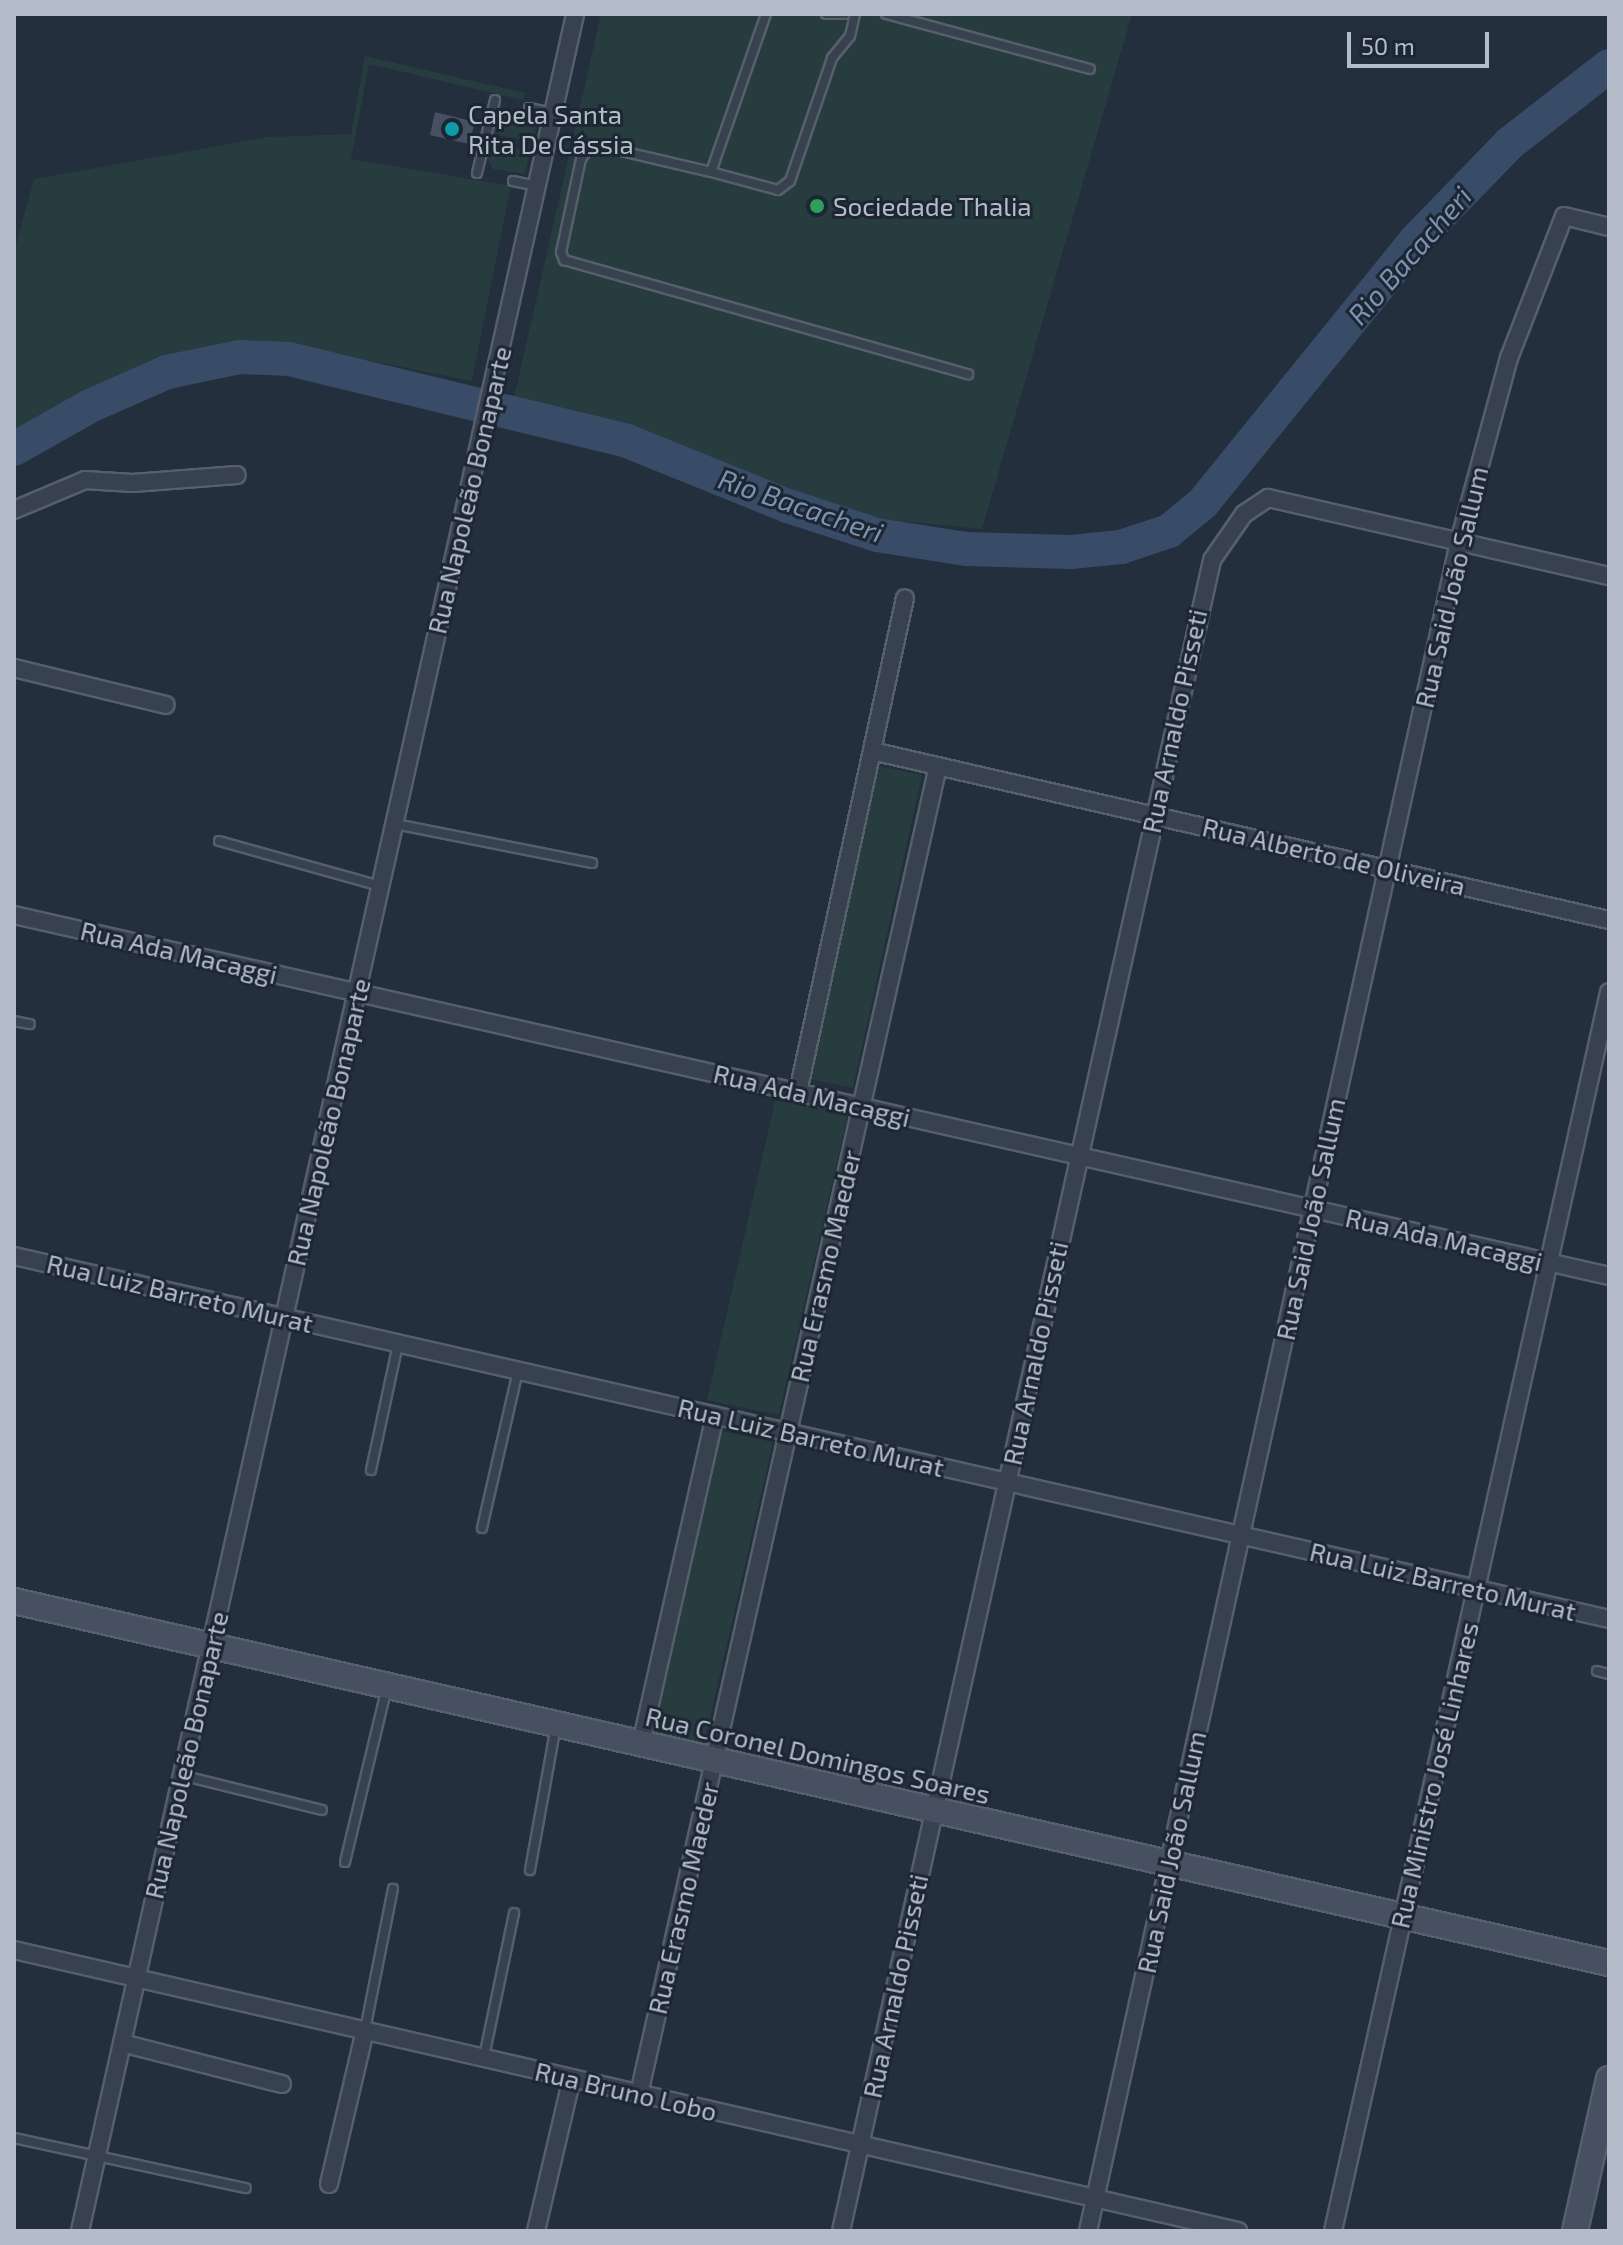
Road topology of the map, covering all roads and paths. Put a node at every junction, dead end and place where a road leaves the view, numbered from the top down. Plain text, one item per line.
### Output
1 (575, 14) edge
2 (766, 14) edge
3 (826, 14) edge
4 (845, 14) edge
5 (855, 14) edge
6 (886, 14) edge
7 (1090, 69) dead end
8 (495, 100) dead end
9 (529, 108) dead end
10 (553, 114) junction
11 (486, 136) junction
12 (545, 150) junction
13 (711, 172) junction
14 (477, 173) dead end
15 (513, 181) dead end
16 (537, 186) junction
17 (1609, 227) edge
18 (968, 374) dead end
19 (237, 475) dead end
20 (14, 510) edge
21 (1459, 542) junction
22 (1609, 576) edge
23 (905, 598) dead end
24 (14, 668) edge
25 (166, 705) dead end
26 (872, 751) junction
27 (938, 766) junction
28 (1154, 815) junction
29 (394, 823) junction
30 (219, 841) dead end
31 (592, 863) dead end
32 (1387, 869) junction
33 (380, 886) junction
34 (14, 915) edge
35 (1609, 920) edge
36 (1609, 992) edge
37 (357, 993) junction
38 (14, 1021) edge
39 (30, 1024) dead end
40 (798, 1092) junction
41 (861, 1107) junction
42 (1078, 1156) junction
43 (1312, 1209) junction
44 (14, 1256) edge
45 (1549, 1262) junction
46 (1609, 1276) edge
47 (284, 1317) junction
48 (398, 1343) junction
49 (518, 1370) junction
50 (715, 1415) junction
51 (788, 1432) junction
52 (371, 1470) dead end
53 (1006, 1482) junction
54 (482, 1528) dead end
55 (1241, 1535) junction
56 (1476, 1589) junction
57 (14, 1601) edge
58 (1609, 1619) edge
59 (210, 1646) junction
60 (1597, 1671) dead end
61 (1609, 1674) edge
62 (387, 1686) junction
63 (556, 1724) junction
64 (641, 1744) junction
65 (714, 1760) junction
66 (181, 1775) junction
67 (322, 1810) dead end
68 (934, 1810) junction
69 (345, 1862) dead end
70 (1168, 1863) junction
71 (530, 1870) dead end
72 (393, 1889) dead end
73 (514, 1913) dead end
74 (1403, 1917) junction
75 (14, 1950) edge
76 (1609, 1963) edge
77 (136, 1978) junction
78 (365, 2031) junction
79 (122, 2043) junction
80 (484, 2058) junction
81 (572, 2078) junction
82 (1609, 2079) edge
83 (282, 2084) dead end
84 (639, 2094) junction
85 (14, 2138) edge
86 (860, 2145) junction
87 (97, 2154) junction
88 (329, 2184) dead end
89 (246, 2188) dead end
90 (1095, 2198) junction
91 (80, 2231) edge
92 (536, 2231) edge
93 (841, 2231) edge
94 (1088, 2231) edge
95 (1238, 2231) edge
96 (1333, 2231) edge
97 (1575, 2231) edge

1 - 10 street, Rua Napoleão Bonaparte
2 - 13 lane
3 - 4 lane
5 - 13 lane
6 - 7 lane
8 - 11 lane
9 - 10 lane
10 - 12 street, Rua Napoleão Bonaparte
11 - 12 path
11 - 14 lane
12 - 16 street, Rua Napoleão Bonaparte
13 - 18 lane
15 - 16 lane
16 - 29 street, Rua Napoleão Bonaparte
17 - 21 street, Rua Said João Sallum
19 - 20 street
21 - 22 street
21 - 28 street, Rua Arnaldo Pisseti
21 - 32 street, Rua Said João Sallum
23 - 26 street
24 - 25 street
26 - 27 street, Rua Alberto de Oliveira
26 - 40 street
27 - 28 street, Rua Alberto de Oliveira
27 - 41 street, Rua Erasmo Maeder
28 - 32 street, Rua Alberto de Oliveira
28 - 42 street, Rua Arnaldo Pisseti
29 - 31 lane
29 - 33 street, Rua Napoleão Bonaparte
30 - 33 lane
32 - 35 street, Rua Alberto de Oliveira
32 - 43 street, Rua Said João Sallum
33 - 37 street, Rua Napoleão Bonaparte
34 - 37 street, Rua Ada Macaggi
36 - 45 street, Rua Ministro José Linhares
37 - 40 street, Rua Ada Macaggi
37 - 47 street, Rua Napoleão Bonaparte
38 - 39 lane
40 - 41 street, Rua Ada Macaggi
41 - 42 street, Rua Ada Macaggi
41 - 51 street, Rua Erasmo Maeder
42 - 43 street, Rua Ada Macaggi
42 - 53 street, Rua Arnaldo Pisseti
43 - 45 street, Rua Ada Macaggi
43 - 55 street, Rua Said João Sallum
44 - 47 street, Rua Luiz Barreto Murat
45 - 46 street, Rua Ada Macaggi
45 - 56 street, Rua Ministro José Linhares
47 - 48 street, Rua Luiz Barreto Murat
47 - 59 street, Rua Napoleão Bonaparte
48 - 49 street, Rua Luiz Barreto Murat
48 - 52 lane
49 - 50 street, Rua Luiz Barreto Murat
49 - 54 lane
50 - 51 street, Rua Luiz Barreto Murat
50 - 64 street
51 - 53 street, Rua Luiz Barreto Murat
51 - 65 street, Rua Erasmo Maeder
53 - 55 street, Rua Luiz Barreto Murat
53 - 68 street, Rua Arnaldo Pisseti
55 - 56 street, Rua Luiz Barreto Murat
55 - 70 street, Rua Said João Sallum
56 - 58 street, Rua Luiz Barreto Murat
56 - 74 street, Rua Ministro José Linhares
57 - 59 street, Rua Coronel Domingos Soares
59 - 62 street, Rua Coronel Domingos Soares
59 - 66 street, Rua Napoleão Bonaparte
60 - 61 lane
62 - 63 street, Rua Coronel Domingos Soares
62 - 69 lane
63 - 64 street, Rua Coronel Domingos Soares
63 - 71 lane
64 - 65 street, Rua Coronel Domingos Soares
65 - 68 street, Rua Coronel Domingos Soares
65 - 84 street, Rua Erasmo Maeder
66 - 67 lane
66 - 77 street, Rua Napoleão Bonaparte
68 - 70 street, Rua Coronel Domingos Soares
68 - 86 street, Rua Arnaldo Pisseti
70 - 74 street, Rua Coronel Domingos Soares
70 - 90 street, Rua Said João Sallum
72 - 78 lane
73 - 80 lane
74 - 76 street, Rua Coronel Domingos Soares
74 - 96 street, Rua Ministro José Linhares
75 - 77 street, Rua Bruno Lobo
77 - 78 street, Rua Bruno Lobo
77 - 79 street, Rua Napoleão Bonaparte
78 - 80 street, Rua Bruno Lobo
78 - 88 street
79 - 83 street
79 - 87 street, Rua Napoleão Bonaparte
80 - 81 street, Rua Bruno Lobo
81 - 84 street, Rua Bruno Lobo
81 - 92 street
82 - 97 street
84 - 86 street, Rua Bruno Lobo
85 - 87 lane
86 - 90 street, Rua Bruno Lobo
86 - 93 street, Rua Arnaldo Pisseti
87 - 89 lane
87 - 91 street, Rua Napoleão Bonaparte
90 - 94 street, Rua Said João Sallum
90 - 95 street, Rua Bruno Lobo

